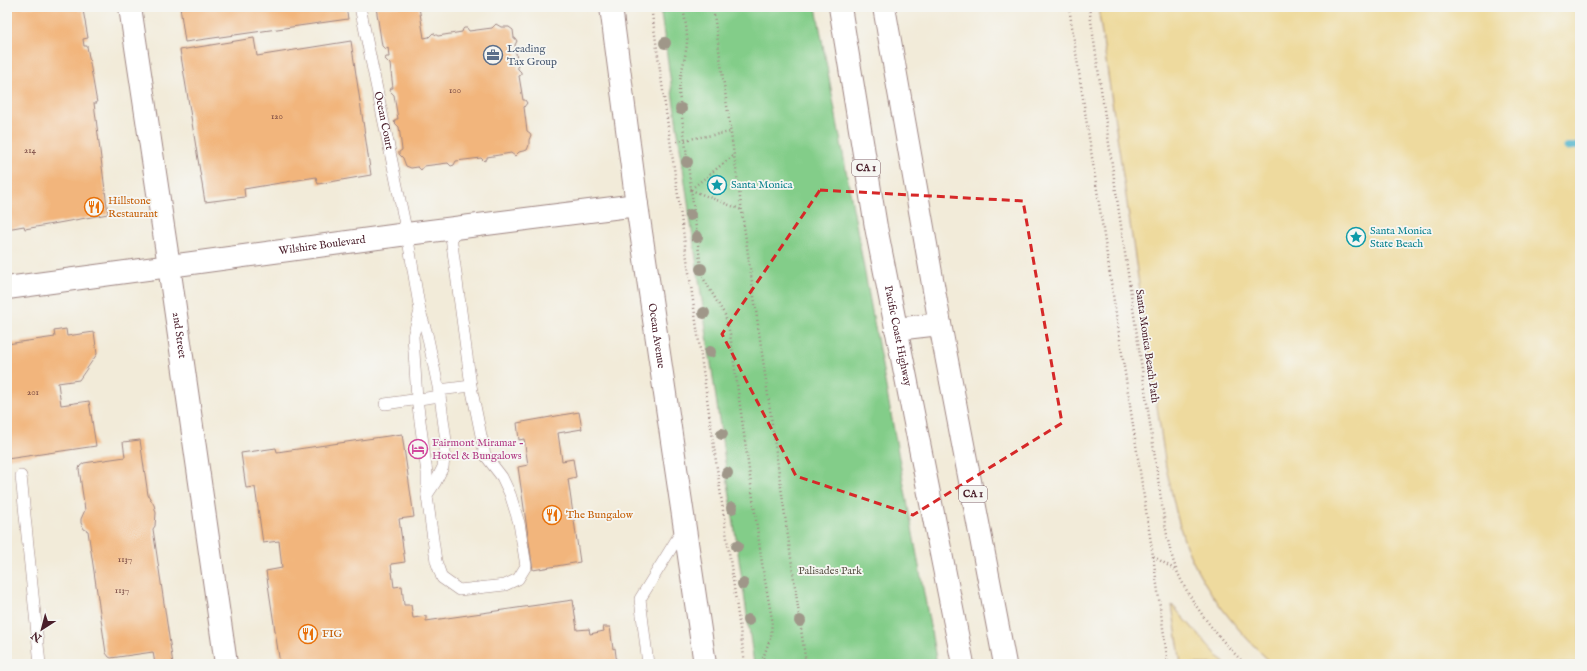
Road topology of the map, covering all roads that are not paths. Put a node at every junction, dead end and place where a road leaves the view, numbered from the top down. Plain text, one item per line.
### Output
1 (130, 7) edge
2 (360, 7) edge
3 (611, 7) edge
4 (840, 7) edge
5 (884, 7) edge
6 (637, 205) junction
7 (450, 229) junction
8 (407, 234) junction
9 (169, 266) junction
10 (7, 288) edge
11 (420, 311) junction
12 (940, 324) junction
13 (896, 329) junction
14 (471, 386) junction
15 (440, 393) junction
16 (418, 399) junction
17 (385, 404) dead end
18 (21, 476) dead end
19 (427, 496) junction
20 (686, 525) junction
21 (40, 664) edge
22 (226, 664) edge
23 (648, 664) edge
24 (705, 664) edge
25 (963, 664) edge
26 (1006, 664) edge

1 - 9 main road, 2nd Street
2 - 8 lane, Ocean Court
3 - 6 main road, Ocean Avenue
4 - 13 main road, Pacific Coast Highway / CA 1
5 - 12 main road, CA 1
6 - 7 main road, Wilshire Boulevard
6 - 20 main road, Ocean Avenue
7 - 8 main road, Wilshire Boulevard
7 - 14 lane
8 - 9 main road, Wilshire Boulevard
8 - 11 lane, Ocean Court
9 - 10 main road, Wilshire Boulevard
9 - 22 main road, 2nd Street
11 - 15 lane, Ocean Court
11 - 16 lane
12 - 13 main road
12 - 26 main road, CA 1
13 - 25 main road, Pacific Coast Highway / CA 1
14 - 15 lane
14 - 19 lane
15 - 16 lane
15 - 19 lane, Ocean Court
16 - 17 lane
16 - 19 lane
18 - 21 lane
20 - 23 lane
20 - 24 main road, Ocean Avenue

